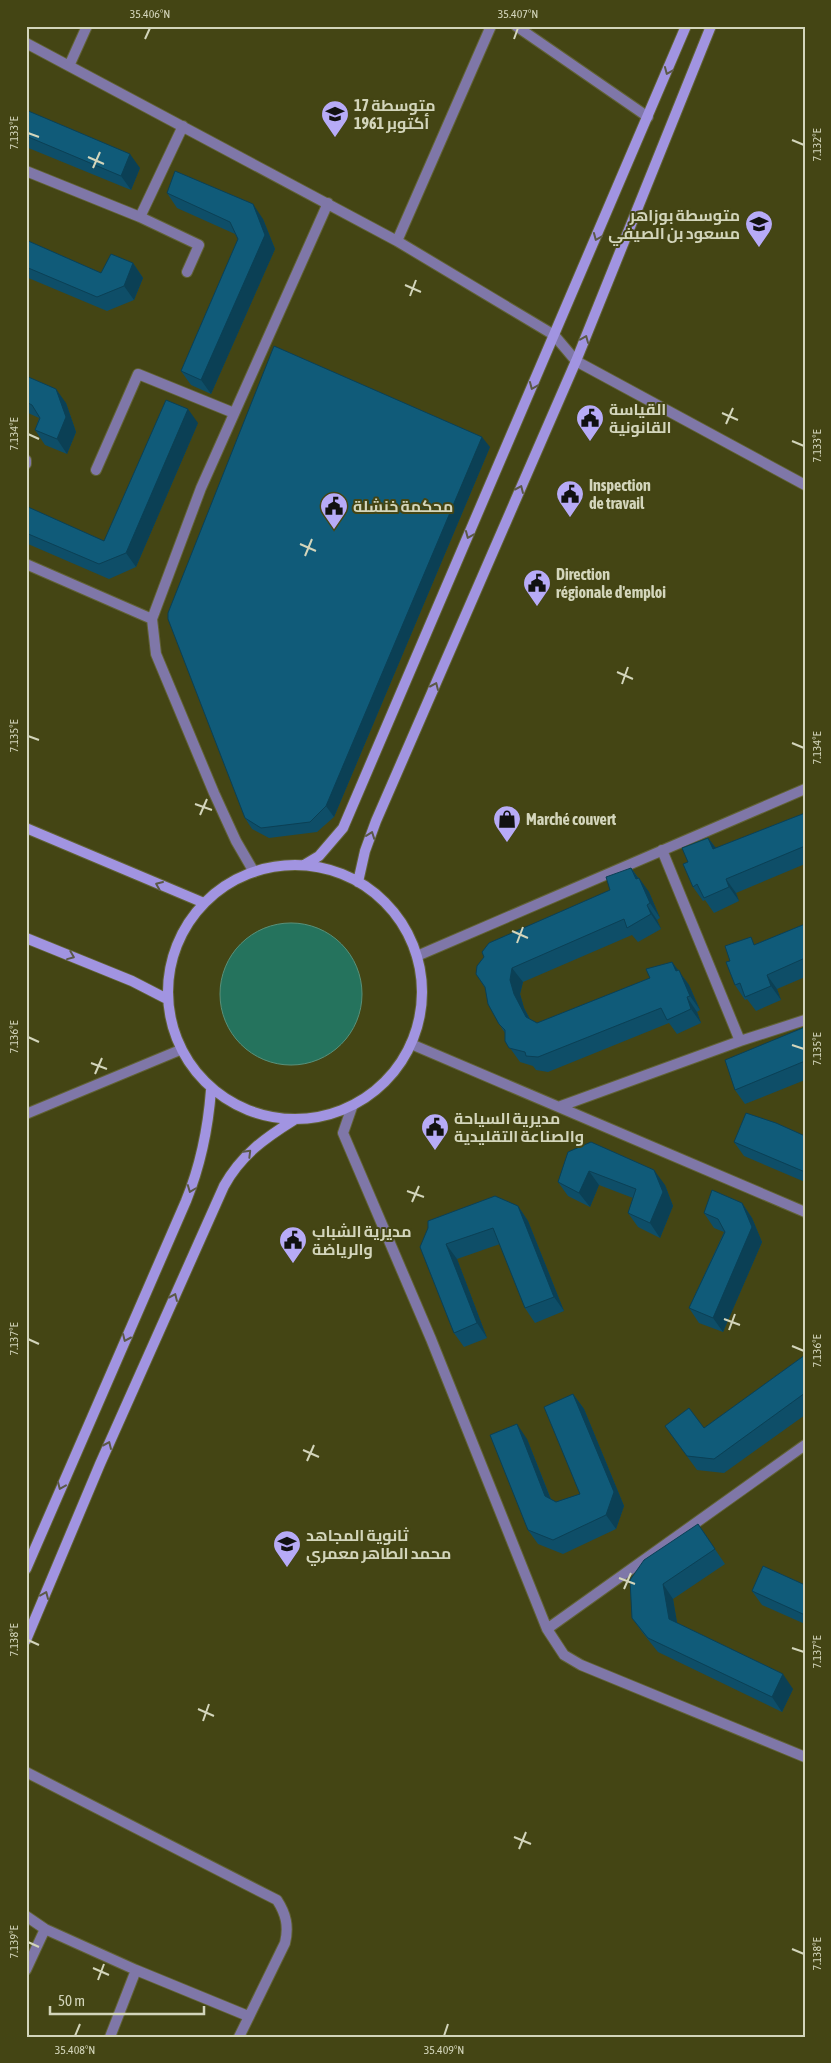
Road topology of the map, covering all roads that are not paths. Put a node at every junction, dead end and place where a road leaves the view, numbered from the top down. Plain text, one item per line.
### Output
1 (87, 26) edge
2 (491, 26) edge
3 (516, 26) edge
4 (686, 26) edge
5 (711, 26) edge
6 (26, 43) edge
7 (69, 66) junction
8 (648, 117) junction
9 (183, 126) junction
10 (26, 171) edge
11 (328, 202) junction
12 (140, 217) junction
13 (397, 241) junction
14 (187, 272) dead end
15 (554, 335) junction
16 (576, 361) junction
17 (234, 413) junction
18 (26, 460) edge
19 (26, 464) edge
20 (96, 470) dead end
21 (805, 485) edge
22 (26, 564) edge
23 (152, 619) junction
24 (805, 789) edge
25 (26, 828) edge
26 (662, 850) junction
27 (304, 865) junction
28 (254, 872) junction
29 (358, 882) junction
30 (204, 903) junction
31 (26, 938) edge
32 (417, 956) junction
33 (167, 999) junction
34 (805, 1020) edge
35 (740, 1041) junction
36 (411, 1044) junction
37 (180, 1050) junction
38 (211, 1090) junction
39 (561, 1106) junction
40 (352, 1107) junction
41 (26, 1114) edge
42 (294, 1120) junction
43 (805, 1212) edge
44 (805, 1445) edge
45 (26, 1569) edge
46 (547, 1629) junction
47 (26, 1640) edge
48 (805, 1757) edge
49 (26, 1772) edge
50 (26, 1916) edge
51 (45, 1929) junction
52 (26, 1970) edge
53 (136, 1970) junction
54 (248, 2016) junction
55 (110, 2037) edge
56 (239, 2037) edge

1 - 7 street
2 - 13 street
3 - 8 street
4 -> 8 main road
16 -> 5 main road
6 - 7 street
7 - 9 street
8 -> 15 main road
9 - 11 street
9 - 12 street
10 - 12 street
11 - 13 street
11 - 17 street
12 - 14 street
13 - 15 street
15 - 16 street
15 -> 27 main road
16 - 21 street
29 -> 16 main road
17 - 20 street
17 - 23 street
18 - 19 street
22 - 23 street
23 - 28 street
24 - 26 street
30 -> 25 main road
26 - 32 street
26 - 35 street
27 - 28 main road
27 - 29 main road
28 - 30 main road
29 - 32 main road
30 - 33 main road
31 -> 33 main road
32 - 36 main road
33 - 37 main road
34 - 35 street
35 - 39 street
36 - 39 street
36 - 40 main road
37 - 38 main road
37 - 41 street
38 - 42 main road
38 -> 45 main road
39 - 43 street
40 - 42 main road
40 - 46 street
47 -> 42 main road
44 - 46 street
46 - 48 street
49 - 54 street
50 - 51 street
51 - 52 street
51 - 53 street
53 - 54 street
53 - 55 street
54 - 56 street

